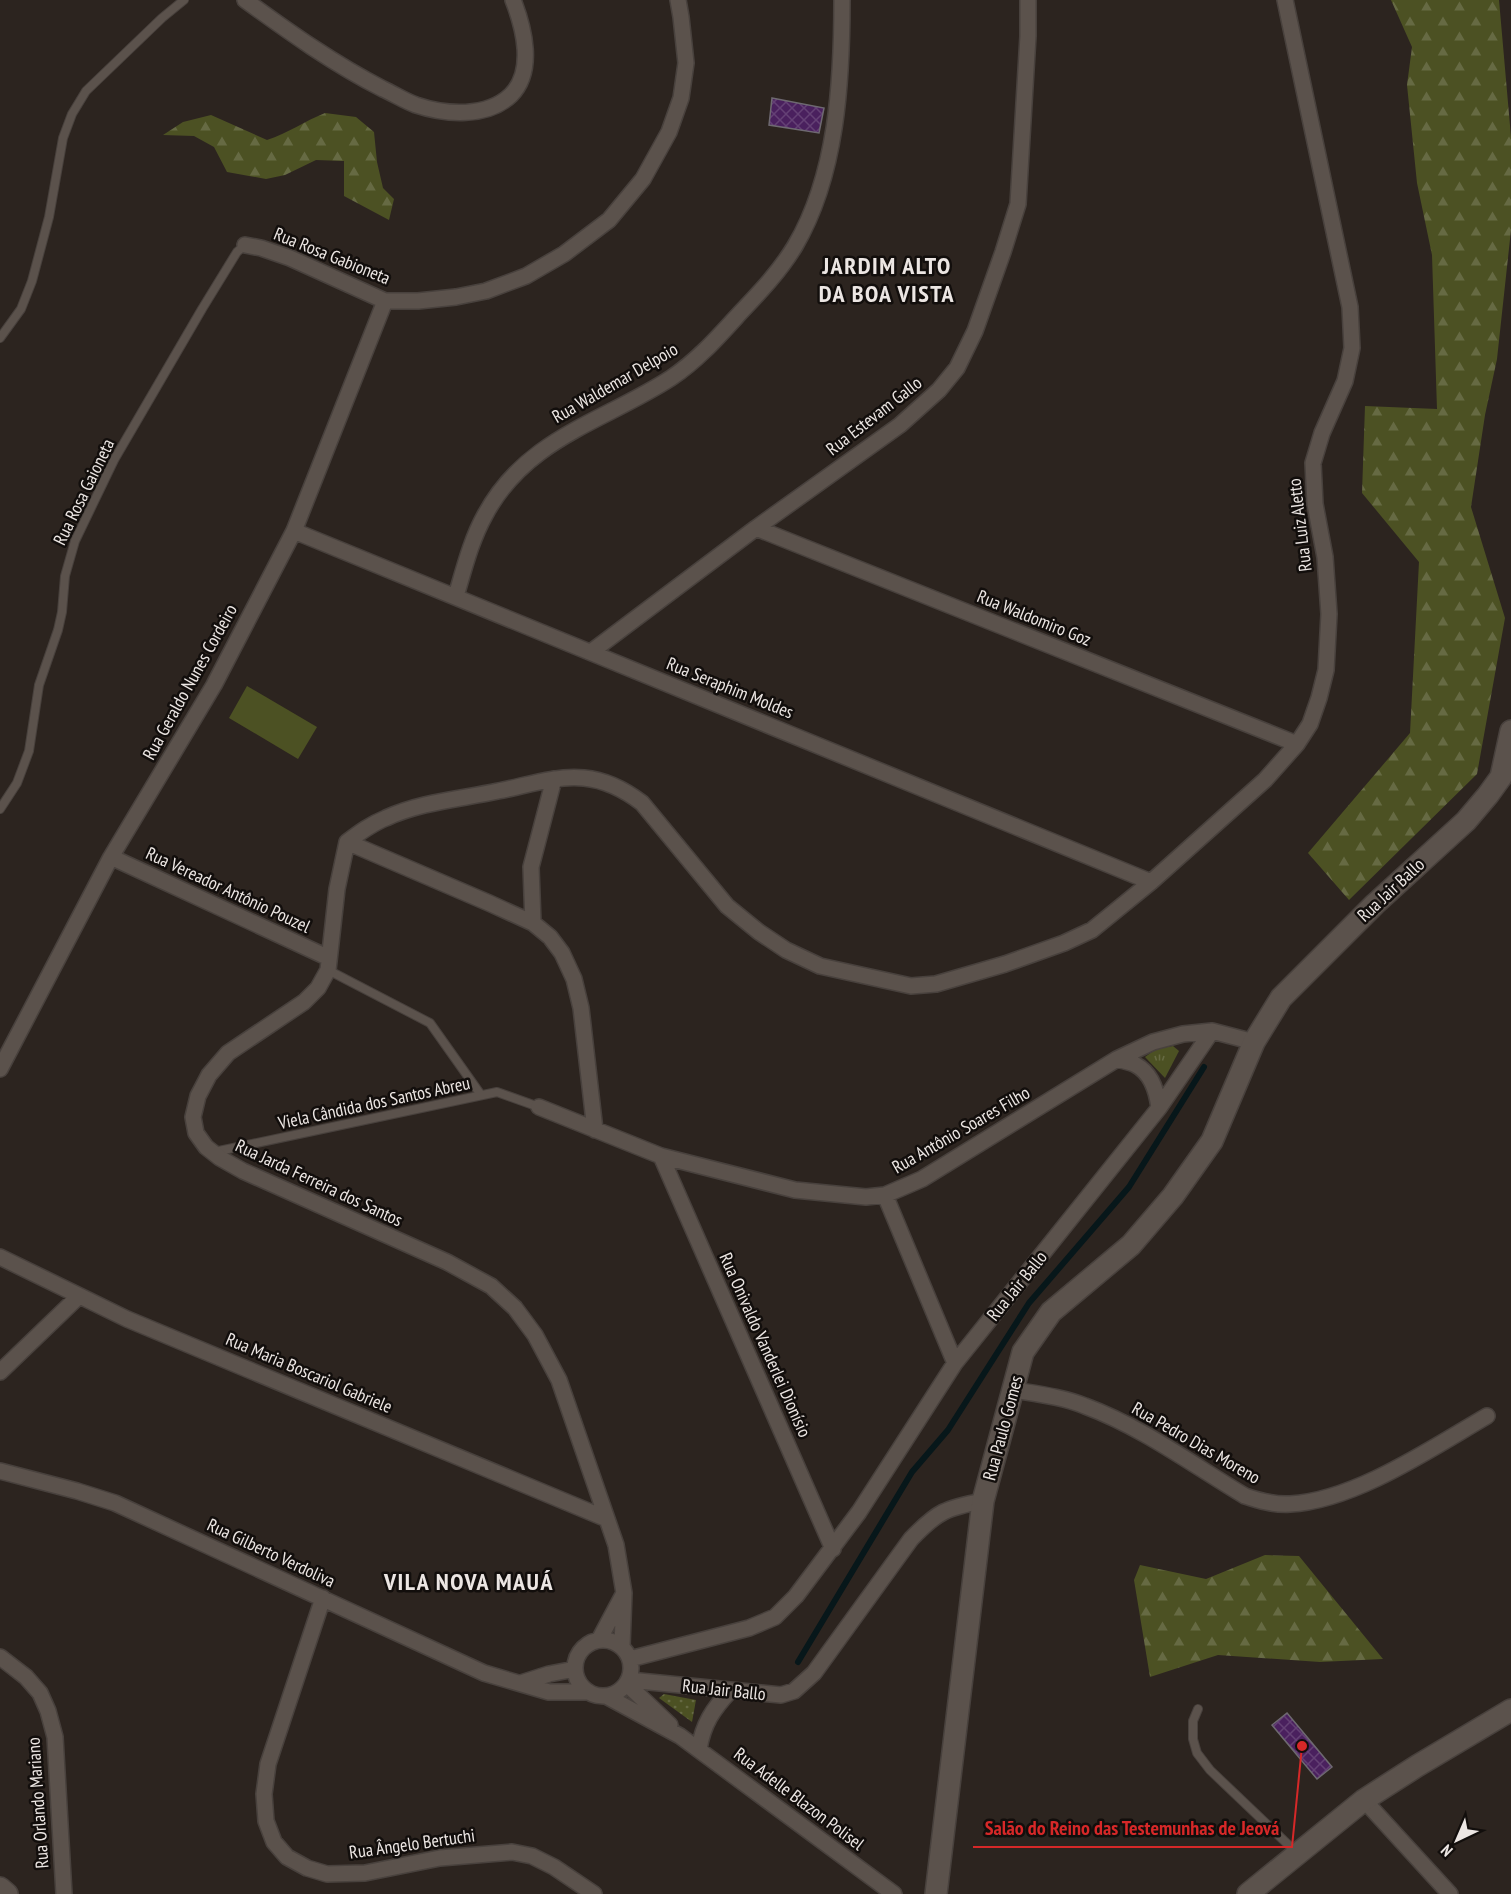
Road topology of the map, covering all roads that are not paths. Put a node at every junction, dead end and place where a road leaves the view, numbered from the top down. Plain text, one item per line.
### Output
1 (184, 0) edge
2 (245, 0) edge
3 (513, 0) edge
4 (678, 0) edge
5 (842, 0) edge
6 (1028, 0) edge
7 (1285, 0) edge
8 (245, 245) joint
9 (384, 301) junction
10 (0, 338) edge
11 (756, 528) junction
12 (294, 531) junction
13 (456, 596) junction
14 (591, 652) junction
15 (1511, 731) edge
16 (1297, 744) junction
17 (554, 779) junction
18 (0, 809) edge
19 (347, 842) junction
20 (111, 857) junction
21 (1151, 882) junction
22 (533, 923) junction
23 (329, 964) junction
24 (1212, 1031) junction
25 (1254, 1042) junction
26 (1117, 1059) junction
27 (0, 1070) edge
28 (481, 1095) junction
29 (540, 1107) joint
30 (1159, 1108) junction
31 (595, 1130) junction
32 (213, 1152) junction
33 (661, 1156) junction
34 (885, 1195) junction
35 (0, 1257) edge
36 (79, 1296) junction
37 (955, 1363) junction
38 (0, 1372) edge
39 (1014, 1390) junction
40 (1487, 1416) dead end
41 (0, 1472) edge
42 (983, 1501) junction
43 (607, 1519) junction
44 (833, 1549) junction
45 (624, 1593) junction
46 (323, 1598) junction
47 (599, 1640) junction
48 (626, 1652) junction
49 (0, 1657) edge
50 (575, 1670) junction
51 (628, 1682) junction
52 (521, 1683) junction
53 (730, 1691) junction
54 (589, 1692) junction
55 (606, 1696) junction
56 (1198, 1708) dead end
57 (1511, 1710) edge
58 (681, 1736) junction
59 (699, 1749) junction
60 (1364, 1800) junction
61 (1298, 1854) junction
62 (0, 1888) edge
63 (7, 1894) edge
64 (64, 1894) edge
65 (594, 1894) edge
66 (894, 1894) edge
67 (936, 1894) edge
68 (1248, 1894) edge
69 (1450, 1894) edge

1 - 10 lane
2 - 3 street
4 - 9 street, Rua Rosa Gabioneta
5 - 13 street, Rua Waldemar Delpoio
6 - 11 street, Rua Estevam Gallo
7 - 16 street, Rua Luiz Aletto
8 - 9 street, Rua Rosa Gabioneta
8 - 18 lane, Rua Rosa Gaioneta
9 - 12 street, Rua Geraldo Nunes Cordeiro
11 - 14 street, Rua Estevam Gallo
11 - 16 street, Rua Waldomiro Goz
12 - 13 street, Rua Seraphim Moldes
12 - 20 street, Rua Geraldo Nunes Cordeiro
13 - 14 street, Rua Seraphim Moldes
14 - 21 street, Rua Seraphim Moldes
15 - 25 main road, Rua Jair Ballo
16 - 21 street, Rua Luiz Aletto
17 - 19 street
17 - 21 street
17 - 22 street
19 - 22 street
19 - 23 street, Rua Jarda Ferreira dos Santos
20 - 23 street, Rua Vereador Antônio Pouzel
20 - 27 street, Rua Geraldo Nunes Cordeiro
22 - 31 street
23 - 28 lane
23 - 32 street, Rua Jarda Ferreira dos Santos
24 - 25 street, Rua Antônio Soares Filho
24 - 26 street, Rua Antônio Soares Filho
24 - 30 street, Rua Jair Ballo
25 - 39 main road, Rua Paulo Gomes
26 - 30 street
26 - 34 street, Rua Antônio Soares Filho
28 - 29 lane, Viela Cândida dos Santos Abreu
28 - 32 lane, Viela Cândida dos Santos Abreu
29 - 31 street, Rua Antônio Soares Filho
30 - 37 street, Rua Jair Ballo
31 - 33 street, Rua Antônio Soares Filho
32 - 43 street, Rua Jarda Ferreira dos Santos
33 - 34 street, Rua Antônio Soares Filho
33 - 44 street, Rua Onivaldo Vanderlei Dionísio
34 - 37 street
35 - 36 street, Rua Maria Boscariol Gabriele
36 - 38 street
36 - 43 street, Rua Maria Boscariol Gabriele
37 - 44 street, Rua Jair Ballo
39 - 40 street, Rua Pedro Dias Moreno
39 - 42 main road, Rua Paulo Gomes
41 - 46 street, Rua Gilberto Verdoliva
42 - 53 street, Rua Jair Ballo
42 - 67 main road, Rua Paulo Gomes
43 - 45 street, Rua Jarda Ferreira dos Santos
44 - 48 street, Rua Jair Ballo
45 - 47 street
45 - 48 street, Rua Jarda Ferreira dos Santos
46 - 52 street, Rua Gilberto Verdoliva
46 - 65 street, Rua Ângelo Bertuchi
47 - 48 street
47 - 50 street
48 - 51 street
49 - 64 street, Rua Orlando Mariano
50 - 52 street
50 - 54 street
51 - 53 street, Rua Jair Ballo
51 - 55 street
51 - 58 street, Rua Adelle Blazon Polisel
52 - 54 street, Rua Gilberto Verdoliva
53 - 59 street
54 - 55 street
55 - 58 street, Rua Adelle Blazon Polisel
56 - 61 lane
57 - 60 main road
58 - 59 street, Rua Adelle Blazon Polisel
59 - 66 street, Rua Adelle Blazon Polisel
60 - 61 main road
60 - 69 street
61 - 68 main road
62 - 63 main road

